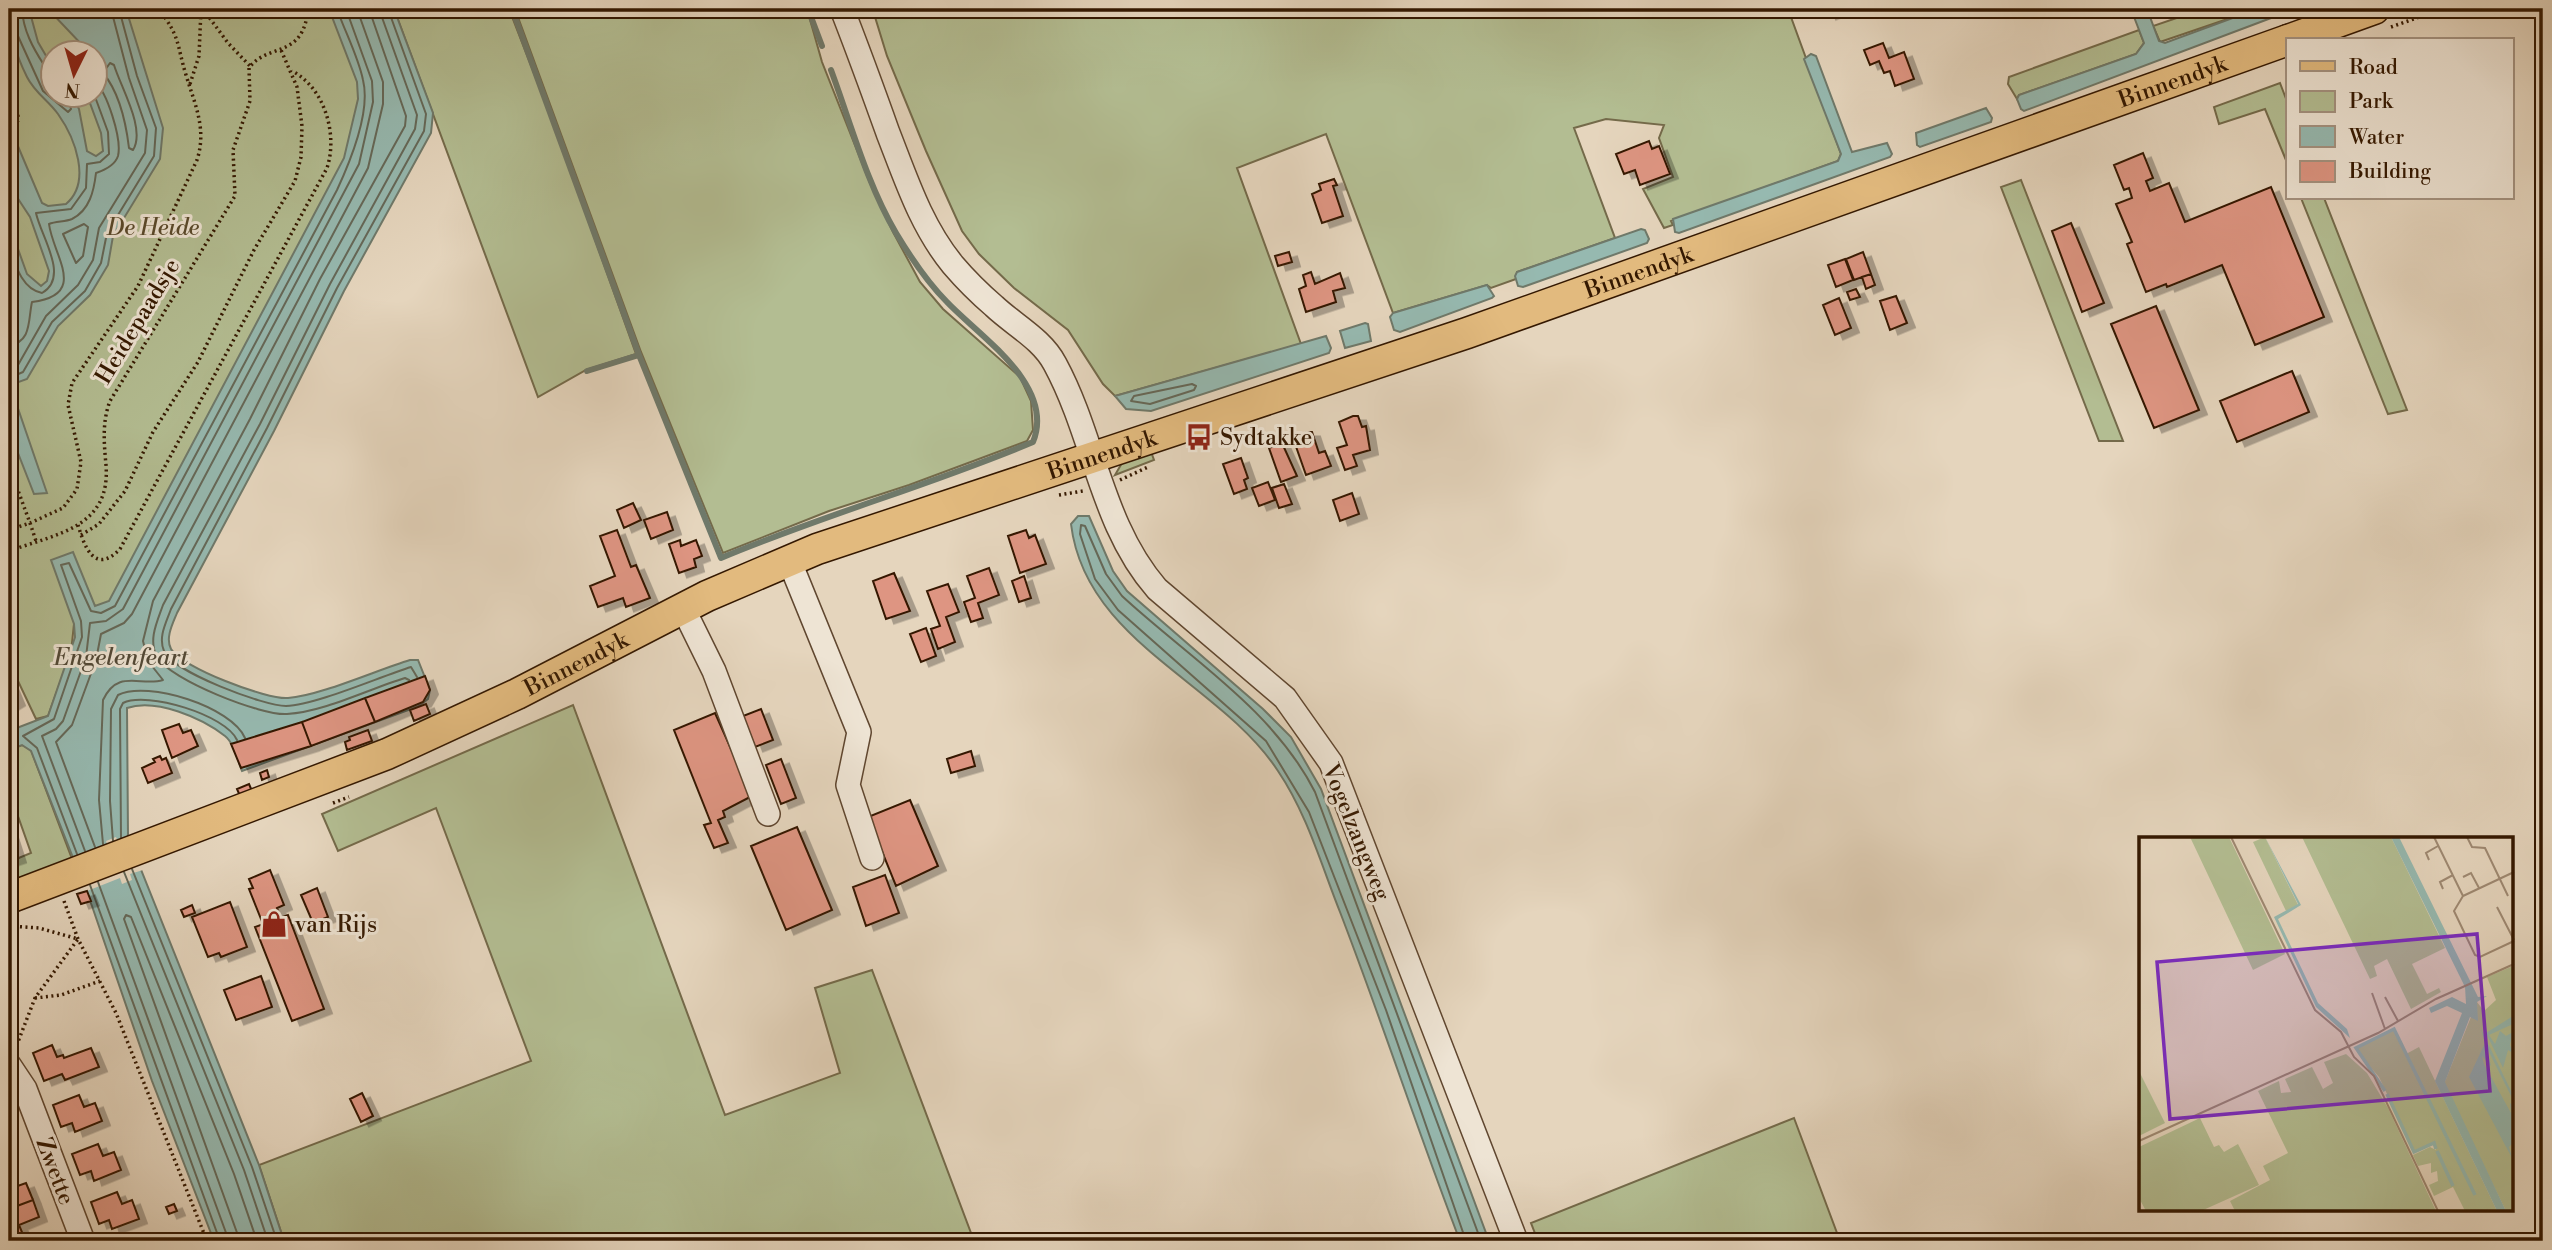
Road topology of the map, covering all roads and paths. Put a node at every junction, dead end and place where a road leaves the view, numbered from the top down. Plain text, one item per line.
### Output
1 (159, 9) edge
2 (202, 9) edge
3 (308, 9) edge
4 (842, 9) edge
5 (2442, 9) edge
6 (2376, 20) edge
7 (2297, 38) edge
8 (2286, 41) edge
9 (281, 51) junction
10 (250, 66) junction
11 (292, 71) junction
12 (190, 84) junction
13 (9, 89) edge
14 (11, 133) edge
15 (1093, 457) junction
16 (9, 466) edge
17 (30, 523) junction
18 (78, 525) junction
19 (9, 530) edge
20 (81, 535) junction
21 (36, 541) junction
22 (9, 551) edge
23 (789, 560) junction
24 (683, 608) junction
25 (768, 814) dead end
26 (872, 858) dead end
27 (68, 885) junction
28 (9, 898) edge
29 (9, 926) edge
30 (78, 939) junction
31 (100, 981) junction
32 (35, 998) junction
33 (9, 1065) edge
34 (83, 1241) edge
35 (207, 1241) edge
36 (1516, 1241) edge

1 - 12 path
2 - 10 path
2 - 12 path
3 - 9 path
4 - 15 street
5 - 6 path
6 - 7 main road, Binnendyk
8 - 15 main road, Binnendyk
9 - 10 path
9 - 11 path
10 - 18 path, Heidepaadsje
11 - 20 path
11 - 20 path
12 - 17 path
13 - 14 path
15 - 23 main road, Binnendyk
15 - 36 street, Vogelzangweg
16 - 17 path
17 - 19 path
17 - 21 path
18 - 20 path
18 - 21 path, Heidepaadsje
21 - 22 path, Heidepaadsje
23 - 24 main road, Binnendyk
23 - 26 street
24 - 25 street
24 - 27 main road, Binnendyk
27 - 28 main road, Binnendyk
27 - 30 path
29 - 30 path
30 - 31 path
30 - 32 path
31 - 32 path
31 - 35 path
32 - 33 path
33 - 34 street, Zwette

